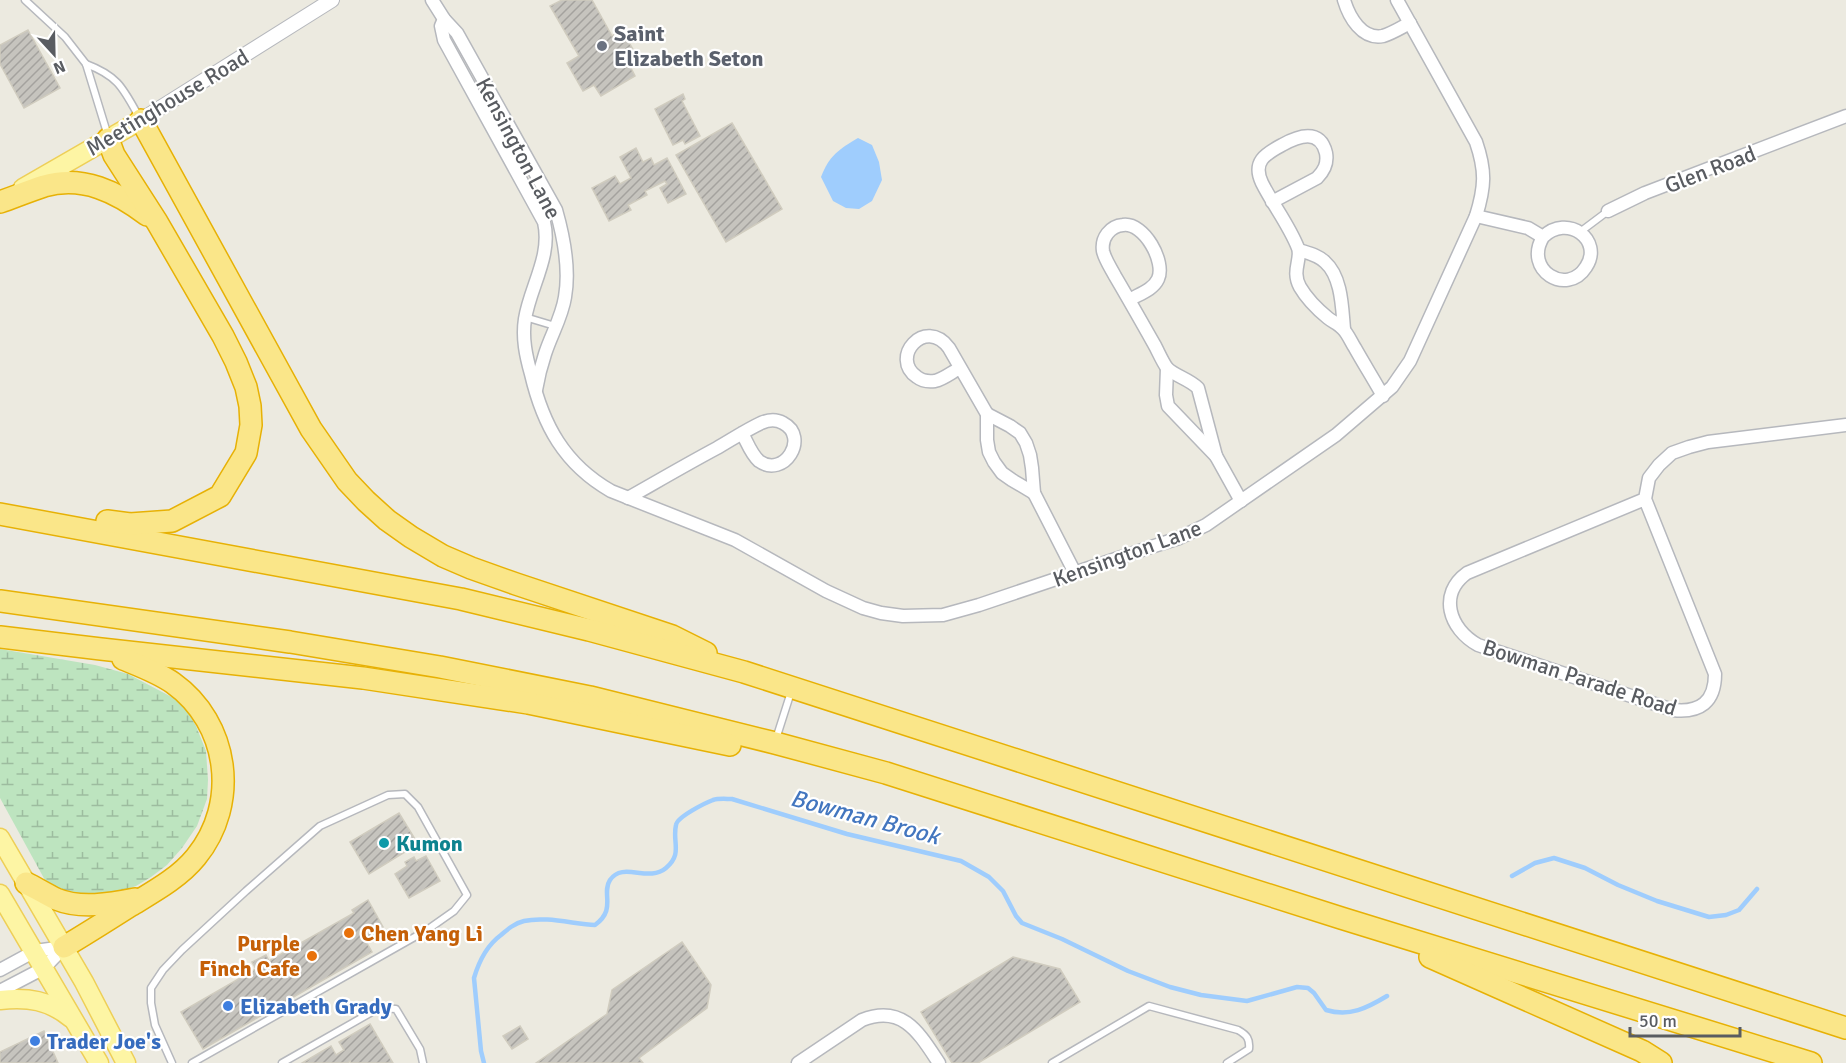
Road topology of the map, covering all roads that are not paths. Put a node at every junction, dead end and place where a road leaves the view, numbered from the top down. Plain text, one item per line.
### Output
1 (25, 0) edge
2 (332, 0) edge
3 (432, 0) edge
4 (1344, 0) edge
5 (1397, 0) edge
6 (444, 19) junction
7 (1410, 23) junction
8 (460, 39) junction
9 (447, 46) junction
10 (86, 64) junction
11 (1846, 116) edge
12 (141, 120) junction
13 (108, 139) junction
14 (536, 173) junction
15 (522, 180) junction
16 (0, 201) edge
17 (1272, 202) junction
18 (1608, 211) joint
19 (1476, 216) junction
20 (157, 222) junction
21 (1580, 232) junction
22 (1543, 237) junction
23 (1299, 250) junction
24 (1129, 300) junction
25 (525, 317) junction
26 (555, 326) junction
27 (1344, 329) junction
28 (960, 368) junction
29 (1167, 368) junction
30 (535, 391) junction
31 (1383, 396) junction
32 (987, 414) junction
33 (1846, 425) edge
34 (742, 433) dead end
35 (1216, 456) junction
36 (1034, 493) junction
37 (628, 498) junction
38 (1645, 499) junction
39 (1241, 501) junction
40 (0, 504) edge
41 (0, 514) edge
42 (1075, 573) junction
43 (0, 601) edge
44 (0, 637) edge
45 (100, 649) junction
46 (744, 672) junction
47 (792, 688) junction
48 (775, 743) junction
49 (886, 773) junction
50 (0, 838) edge
51 (26, 883) junction
52 (0, 894) edge
53 (145, 897) junction
54 (1341, 918) junction
55 (64, 947) junction
56 (35, 951) junction
57 (44, 968) junction
58 (0, 970) edge
59 (0, 991) edge
60 (0, 1000) edge
61 (75, 1021) junction
62 (1846, 1028) edge
63 (99, 1063) edge
64 (126, 1063) edge
65 (172, 1063) edge
66 (192, 1063) edge
67 (282, 1063) edge
68 (423, 1063) edge
69 (798, 1063) edge
70 (939, 1063) edge
71 (1052, 1063) edge
72 (1227, 1063) edge
73 (1661, 1063) edge
74 (1811, 1063) edge

1 - 10 lane
2 - 12 street, Meetinghouse Road
3 - 6 street, Kensington Lane
4 - 7 street
5 - 7 street, Kensington Lane
6 - 8 street, Kensington Lane
6 - 9 street, Kensington Lane
7 - 19 street, Kensington Lane
8 - 9 lane
8 - 14 street, Kensington Lane
9 - 15 street, Kensington Lane
10 - 12 lane
10 - 13 lane
11 - 18 street, Glen Road
12 - 13 main road, Meetinghouse Road
12 - 46 highway
13 - 16 main road, Meetinghouse Road
13 - 20 highway
14 - 15 lane
14 - 26 street, Kensington Lane
15 - 25 street, Kensington Lane
16 - 20 highway
17 - 17 street
17 - 23 street
18 - 21 lane, Glen Road
19 - 22 street
19 - 31 street, Kensington Lane
20 - 40 highway
21 - 22 street
21 - 22 street
23 - 27 street
23 - 27 street
24 - 24 street
24 - 29 street
25 - 26 lane
25 - 30 street, Kensington Lane
26 - 30 street, Kensington Lane
27 - 31 street
28 - 28 street
28 - 32 street
29 - 35 street
29 - 35 street
30 - 37 street, Kensington Lane
31 - 39 street, Kensington Lane
32 - 36 street
32 - 36 street
33 - 38 street
34 - 37 street
35 - 39 street
36 - 42 street
37 - 42 street, Kensington Lane
38 - 38 street, Bowman Parade Road
39 - 42 street, Kensington Lane
41 - 46 highway
43 - 48 highway
44 - 45 highway
45 - 49 highway
45 - 53 highway
46 - 47 highway
47 - 48 lane
47 - 62 highway
48 - 49 highway
49 - 54 highway
50 - 51 main road
51 - 53 highway
51 - 55 main road
52 - 56 main road
53 - 55 highway
54 - 73 highway
54 - 74 highway
55 - 56 street
55 - 57 street
55 - 64 main road
56 - 57 main road
56 - 58 street
57 - 59 street
57 - 61 main road
60 - 61 main road
61 - 63 main road
65 - 66 lane
67 - 68 lane
69 - 70 street
71 - 72 lane

